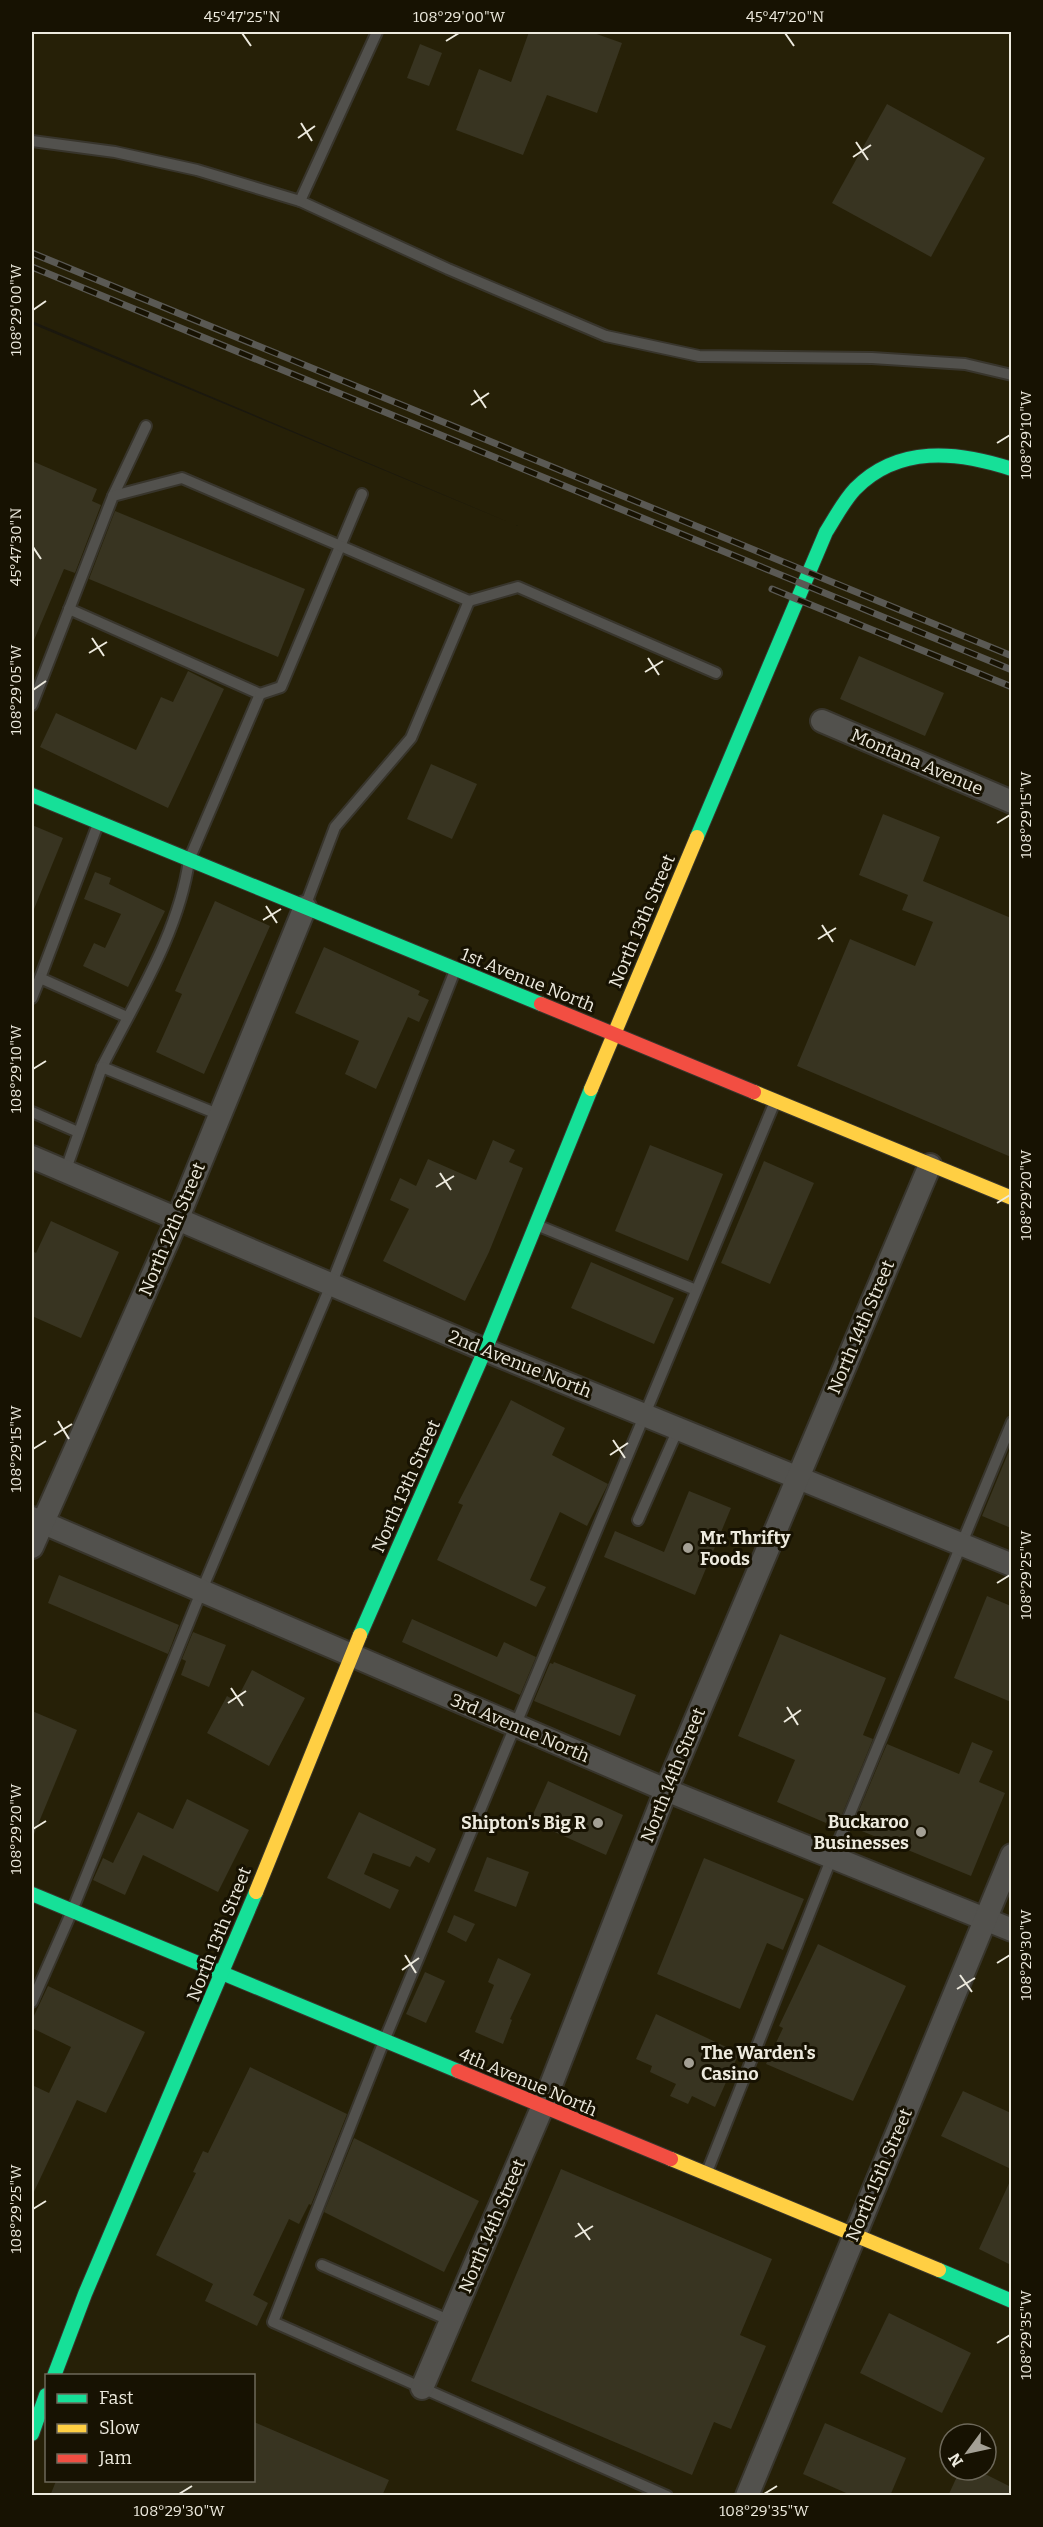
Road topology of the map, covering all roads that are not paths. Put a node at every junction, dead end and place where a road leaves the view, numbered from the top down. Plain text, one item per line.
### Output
1 (377, 32) edge
2 (32, 141) edge
3 (300, 201) junction
4 (1011, 375) edge
5 (146, 426) dead end
6 (1011, 469) edge
7 (362, 494) dead end
8 (113, 496) junction
9 (340, 545) junction
10 (469, 601) junction
11 (69, 609) junction
12 (716, 673) dead end
13 (260, 694) junction
14 (32, 705) edge
15 (822, 721) dead end
16 (32, 795) edge
17 (1011, 802) edge
18 (99, 822) junction
19 (189, 860) junction
20 (305, 907) junction
21 (456, 969) junction
22 (40, 978) junction
23 (32, 998) edge
24 (127, 1017) junction
25 (614, 1034) junction
26 (102, 1067) junction
27 (775, 1101) junction
28 (32, 1112) edge
29 (220, 1115) junction
30 (78, 1132) junction
31 (32, 1157) edge
32 (930, 1165) junction
33 (65, 1172) junction
34 (1011, 1198) edge
35 (177, 1220) junction
36 (536, 1225) junction
37 (331, 1285) junction
38 (696, 1290) junction
39 (485, 1350) junction
40 (643, 1414) junction
41 (1011, 1422) edge
42 (678, 1429) junction
43 (797, 1477) junction
44 (639, 1520) dead end
45 (37, 1521) edge
46 (961, 1544) junction
47 (32, 1547) edge
48 (1011, 1565) edge
49 (201, 1592) junction
50 (351, 1656) junction
51 (516, 1726) junction
52 (666, 1790) junction
53 (1011, 1855) edge
54 (832, 1857) junction
55 (32, 1894) edge
56 (72, 1911) junction
57 (985, 1919) junction
58 (1011, 1930) edge
59 (223, 1974) junction
60 (32, 2002) edge
61 (384, 2041) junction
62 (542, 2108) junction
63 (706, 2174) junction
64 (855, 2234) junction
65 (322, 2265) dead end
66 (1011, 2301) edge
67 (451, 2321) junction
68 (55, 2374) edge
69 (422, 2388) junction
70 (45, 2398) edge
71 (32, 2434) edge
72 (667, 2496) edge
73 (747, 2496) edge

1 - 3 lane
2 - 3 lane
3 - 4 lane
5 - 8 lane
6 - 25 street, North 13th Street
7 - 9 lane
8 - 9 lane
8 - 11 lane
9 - 10 lane
9 - 13 lane
10 - 12 lane
10 - 20 lane
11 - 13 lane
11 - 14 lane
13 - 19 lane
15 - 17 street, Montana Avenue
16 - 18 street, 1st Avenue North
18 - 19 street, 1st Avenue North
18 - 22 lane
19 - 20 street, 1st Avenue North
19 - 24 lane
20 - 21 street, 1st Avenue North
20 - 29 street, North 12th Street
21 - 25 street, 1st Avenue North
21 - 37 lane
22 - 23 lane
22 - 24 lane
24 - 26 lane
25 - 27 street, 1st Avenue North
25 - 36 street, North 13th Street
26 - 29 lane
26 - 30 lane
27 - 32 street, 1st Avenue North
27 - 38 lane
28 - 30 lane
29 - 35 street, North 12th Street
30 - 33 lane
31 - 33 street, 2nd Avenue North
32 - 34 street, 1st Avenue North
32 - 43 street, North 14th Street
33 - 35 street, 2nd Avenue North
35 - 37 street, 2nd Avenue North
35 - 45 street, North 12th Street
36 - 38 lane
36 - 39 street, North 13th Street
37 - 39 street, 2nd Avenue North
37 - 49 lane
38 - 40 lane
39 - 40 street, 2nd Avenue North
39 - 50 street, North 13th Street
40 - 42 street, 2nd Avenue North
40 - 51 lane
41 - 46 lane
42 - 43 street, 2nd Avenue North
42 - 44 lane
43 - 46 street, 2nd Avenue North
43 - 52 street, North 14th Street
45 - 47 street, North 12th Street
45 - 49 street, 3rd Avenue North
46 - 48 street, 2nd Avenue North
46 - 54 lane
49 - 50 street, 3rd Avenue North
49 - 56 lane
50 - 51 street, 3rd Avenue North
50 - 59 street, North 13th Street
51 - 52 street, 3rd Avenue North
51 - 61 lane
52 - 54 street, 3rd Avenue North
52 - 62 street, North 14th Street
53 - 57 street, North 15th Street
54 - 57 street, 3rd Avenue North
54 - 63 lane
55 - 56 street, 4th Avenue North
56 - 59 street, 4th Avenue North
56 - 60 lane
57 - 58 street, 3rd Avenue North
57 - 64 street, North 15th Street
59 - 61 street, 4th Avenue North
59 - 68 street, North 13th Street
61 - 62 street, 4th Avenue North
61 - 69 lane
62 - 63 street, 4th Avenue North
62 - 67 street, North 14th Street
63 - 64 street, 4th Avenue North
64 - 66 street, 4th Avenue North
64 - 73 street, North 15th Street
65 - 67 lane
67 - 69 street, North 14th Street
69 - 72 lane
70 - 71 street

